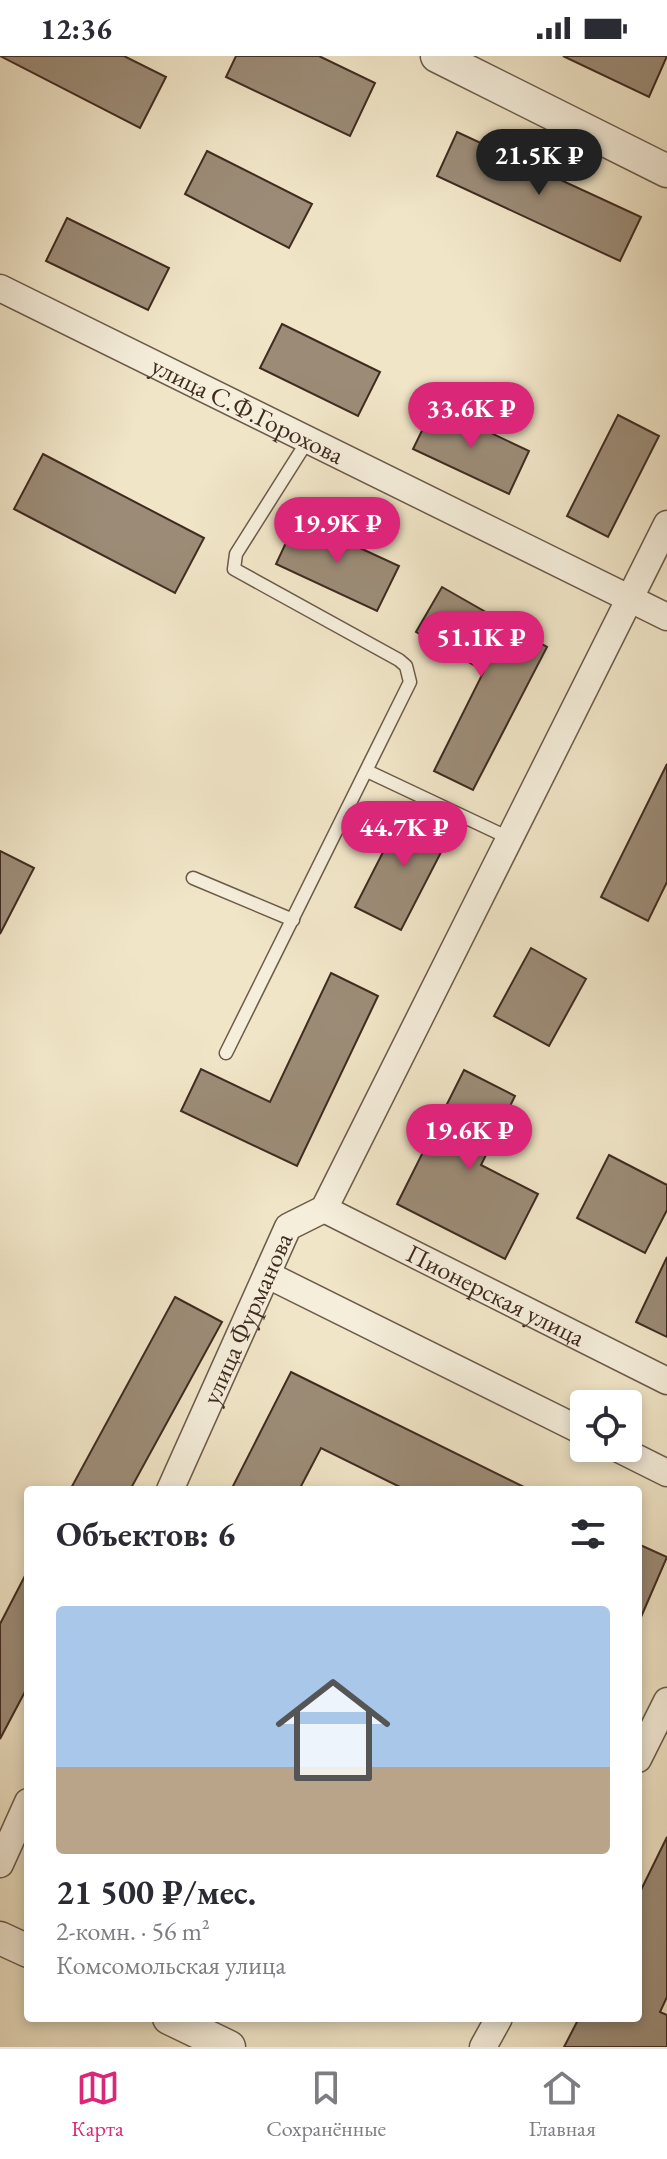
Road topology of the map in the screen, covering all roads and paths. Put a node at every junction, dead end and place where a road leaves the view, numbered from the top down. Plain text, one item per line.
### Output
1 (437, 56) edge
2 (667, 171) edge
3 (0, 288) edge
4 (308, 440) junction
5 (667, 524) edge
6 (629, 598) junction
7 (667, 617) edge
8 (367, 771) junction
9 (509, 838) junction
10 (193, 878) dead end
11 (293, 920) junction
12 (226, 1053) dead end
13 (324, 1209) junction
14 (268, 1275) junction
15 (667, 1381) edge
16 (570, 1425) edge
17 (642, 1460) edge
18 (667, 1473) edge
19 (172, 1486) edge
20 (667, 1701) edge
21 (642, 1751) edge
22 (24, 1811) edge
23 (0, 1864) edge
24 (0, 1938) edge
25 (24, 1949) edge
26 (177, 2022) edge
27 (497, 2022) edge
28 (229, 2047) edge
29 (483, 2047) edge

1 - 2 street
3 - 4 street, улица С.Ф.Горохова
4 - 6 street, улица С.Ф.Горохова
4 - 8 lane
5 - 6 street
6 - 7 street, улица С.Ф.Горохова
6 - 9 street
8 - 9 lane
8 - 11 lane
9 - 13 street
10 - 11 lane
11 - 12 lane
13 - 14 street, улица Фурманова
13 - 15 street, Пионерская улица
14 - 16 street
14 - 19 street, улица Фурманова
17 - 18 street
20 - 21 street
22 - 23 street
24 - 25 street
26 - 28 street
27 - 29 street

